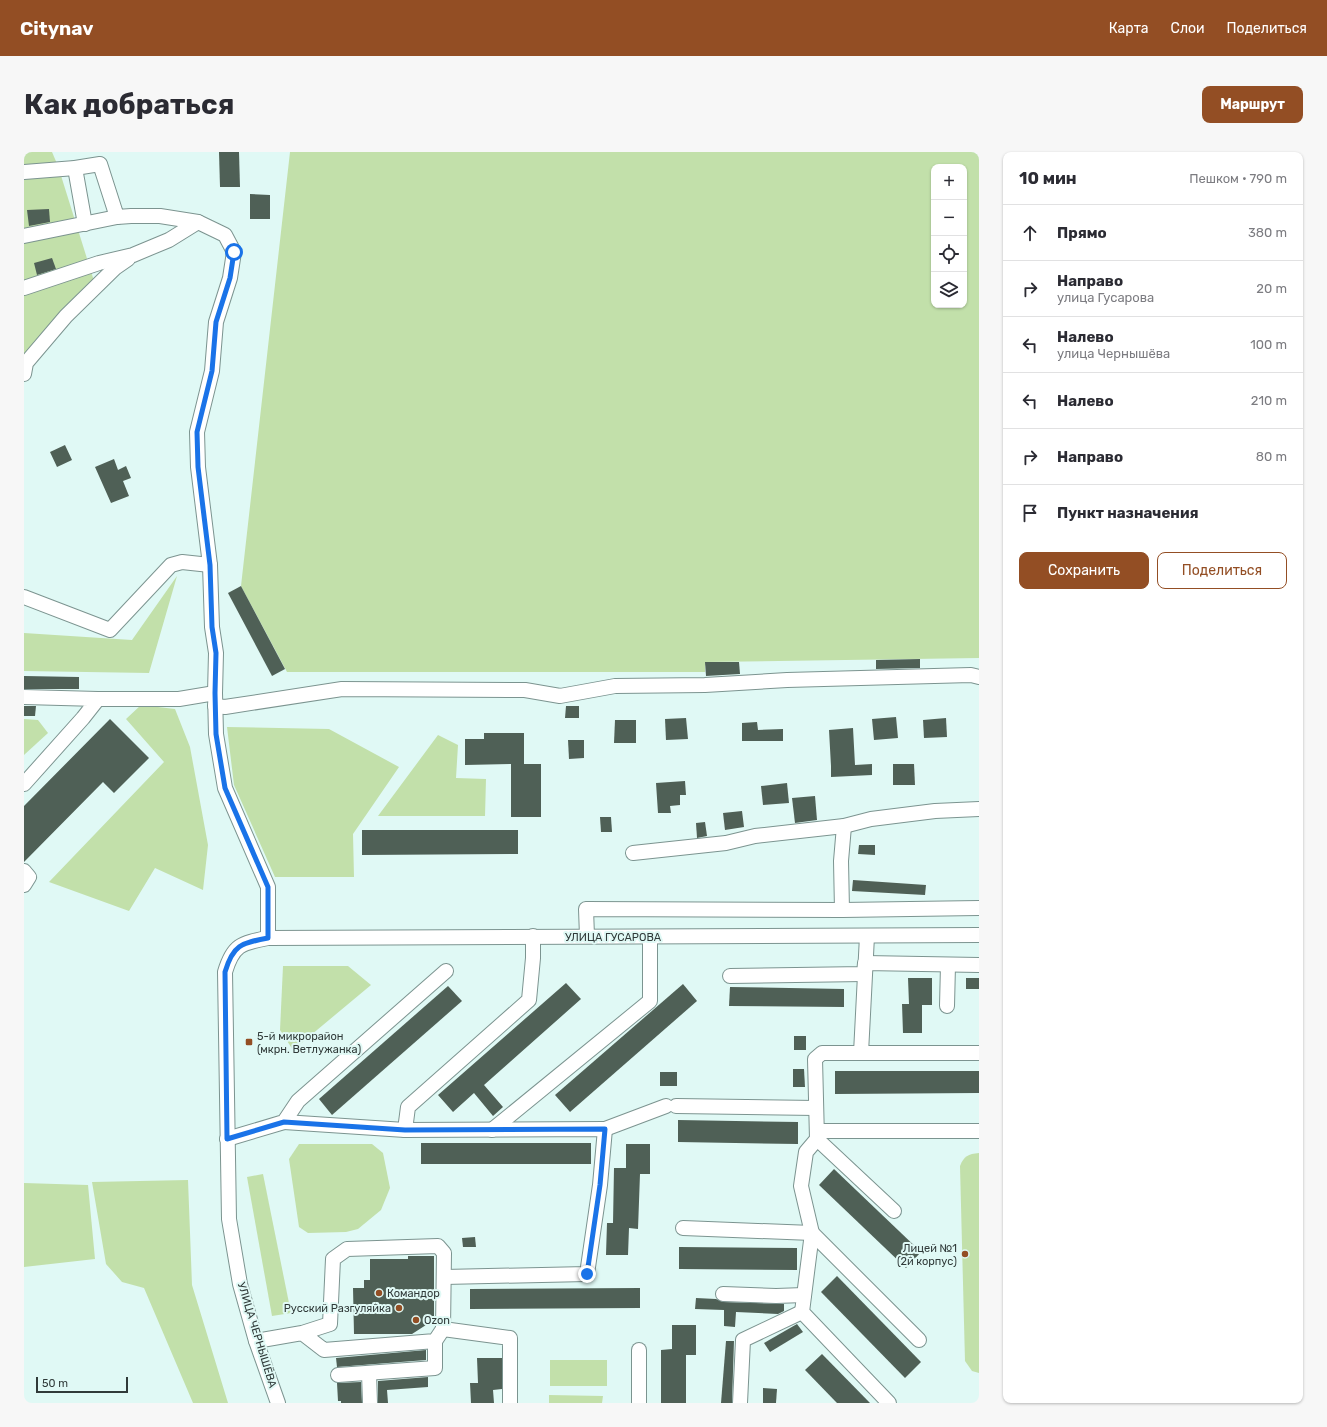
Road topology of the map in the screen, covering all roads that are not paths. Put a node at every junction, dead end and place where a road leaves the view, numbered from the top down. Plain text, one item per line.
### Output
1 (75, 168) junction
2 (24, 172) edge
3 (117, 217) junction
4 (198, 222) junction
5 (85, 224) junction
6 (24, 236) edge
7 (133, 255) junction
8 (24, 288) edge
9 (24, 374) edge
10 (210, 565) junction
11 (24, 597) edge
12 (979, 677) edge
13 (24, 697) edge
14 (98, 699) junction
15 (215, 700) junction
16 (24, 784) edge
17 (979, 809) edge
18 (844, 826) junction
19 (633, 853) dead end
20 (979, 908) edge
21 (842, 910) junction
22 (979, 935) edge
23 (534, 936) junction
24 (587, 936) junction
25 (867, 936) junction
26 (650, 937) junction
27 (268, 938) junction
28 (248, 941) joint
29 (948, 965) junction
30 (979, 965) edge
31 (865, 968) junction
32 (446, 972) dead end
33 (730, 976) dead end
34 (948, 1006) dead end
35 (861, 1053) junction
36 (979, 1053) edge
37 (816, 1108) junction
38 (284, 1122) junction
39 (605, 1129) junction
40 (405, 1130) junction
41 (492, 1130) junction
42 (979, 1131) edge
43 (817, 1135) junction
44 (227, 1139) junction
45 (894, 1211) dead end
46 (683, 1228) dead end
47 (812, 1233) junction
48 (444, 1277) junction
49 (723, 1294) dead end
50 (804, 1295) junction
51 (802, 1312) junction
52 (444, 1329) junction
53 (302, 1333) junction
54 (919, 1340) dead end
55 (256, 1341) junction
56 (435, 1341) junction
57 (639, 1350) dead end
58 (369, 1373) junction
59 (338, 1375) dead end
60 (278, 1403) edge
61 (370, 1403) edge
62 (510, 1403) edge
63 (639, 1403) edge
64 (740, 1403) edge
65 (889, 1403) edge

1 - 2 street
1 - 3 street
1 - 5 street
3 - 4 street
3 - 5 street
4 - 7 street
4 - 10 street
5 - 6 street
7 - 8 street
7 - 9 street
10 - 11 street
10 - 15 street
12 - 15 street
13 - 14 street
14 - 15 street
14 - 16 street
15 - 27 street
17 - 18 street
18 - 19 street
18 - 21 street
20 - 21 street
21 - 24 street
22 - 25 street, УЛИЦА ГУСАРОВА
23 - 24 street, УЛИЦА ГУСАРОВА
23 - 27 street, УЛИЦА ГУСАРОВА
23 - 40 street
24 - 26 street, УЛИЦА ГУСАРОВА
25 - 26 street, УЛИЦА ГУСАРОВА
25 - 31 street
26 - 41 street
27 - 28 street, УЛИЦА ГУСАРОВА
28 - 44 street, УЛИЦА ЧЕРНЫШЁВА
29 - 30 street
29 - 31 street
29 - 34 street
31 - 33 street
31 - 35 street
32 - 38 street
35 - 36 street
35 - 37 street
37 - 39 street
37 - 43 street
38 - 40 street
38 - 44 street
39 - 41 street
39 - 48 street
40 - 41 street
42 - 43 street
43 - 45 street
43 - 47 street
44 - 55 street, УЛИЦА ЧЕРНЫШЁВА
46 - 47 street
47 - 50 street
47 - 54 street
48 - 52 street
48 - 53 street
49 - 50 street
50 - 51 street
51 - 64 street
51 - 65 street
52 - 56 street
52 - 62 street
53 - 55 street
53 - 56 street
55 - 60 street, УЛИЦА ЧЕРНЫШЁВА
56 - 58 street
57 - 63 street
58 - 59 street
58 - 61 street

